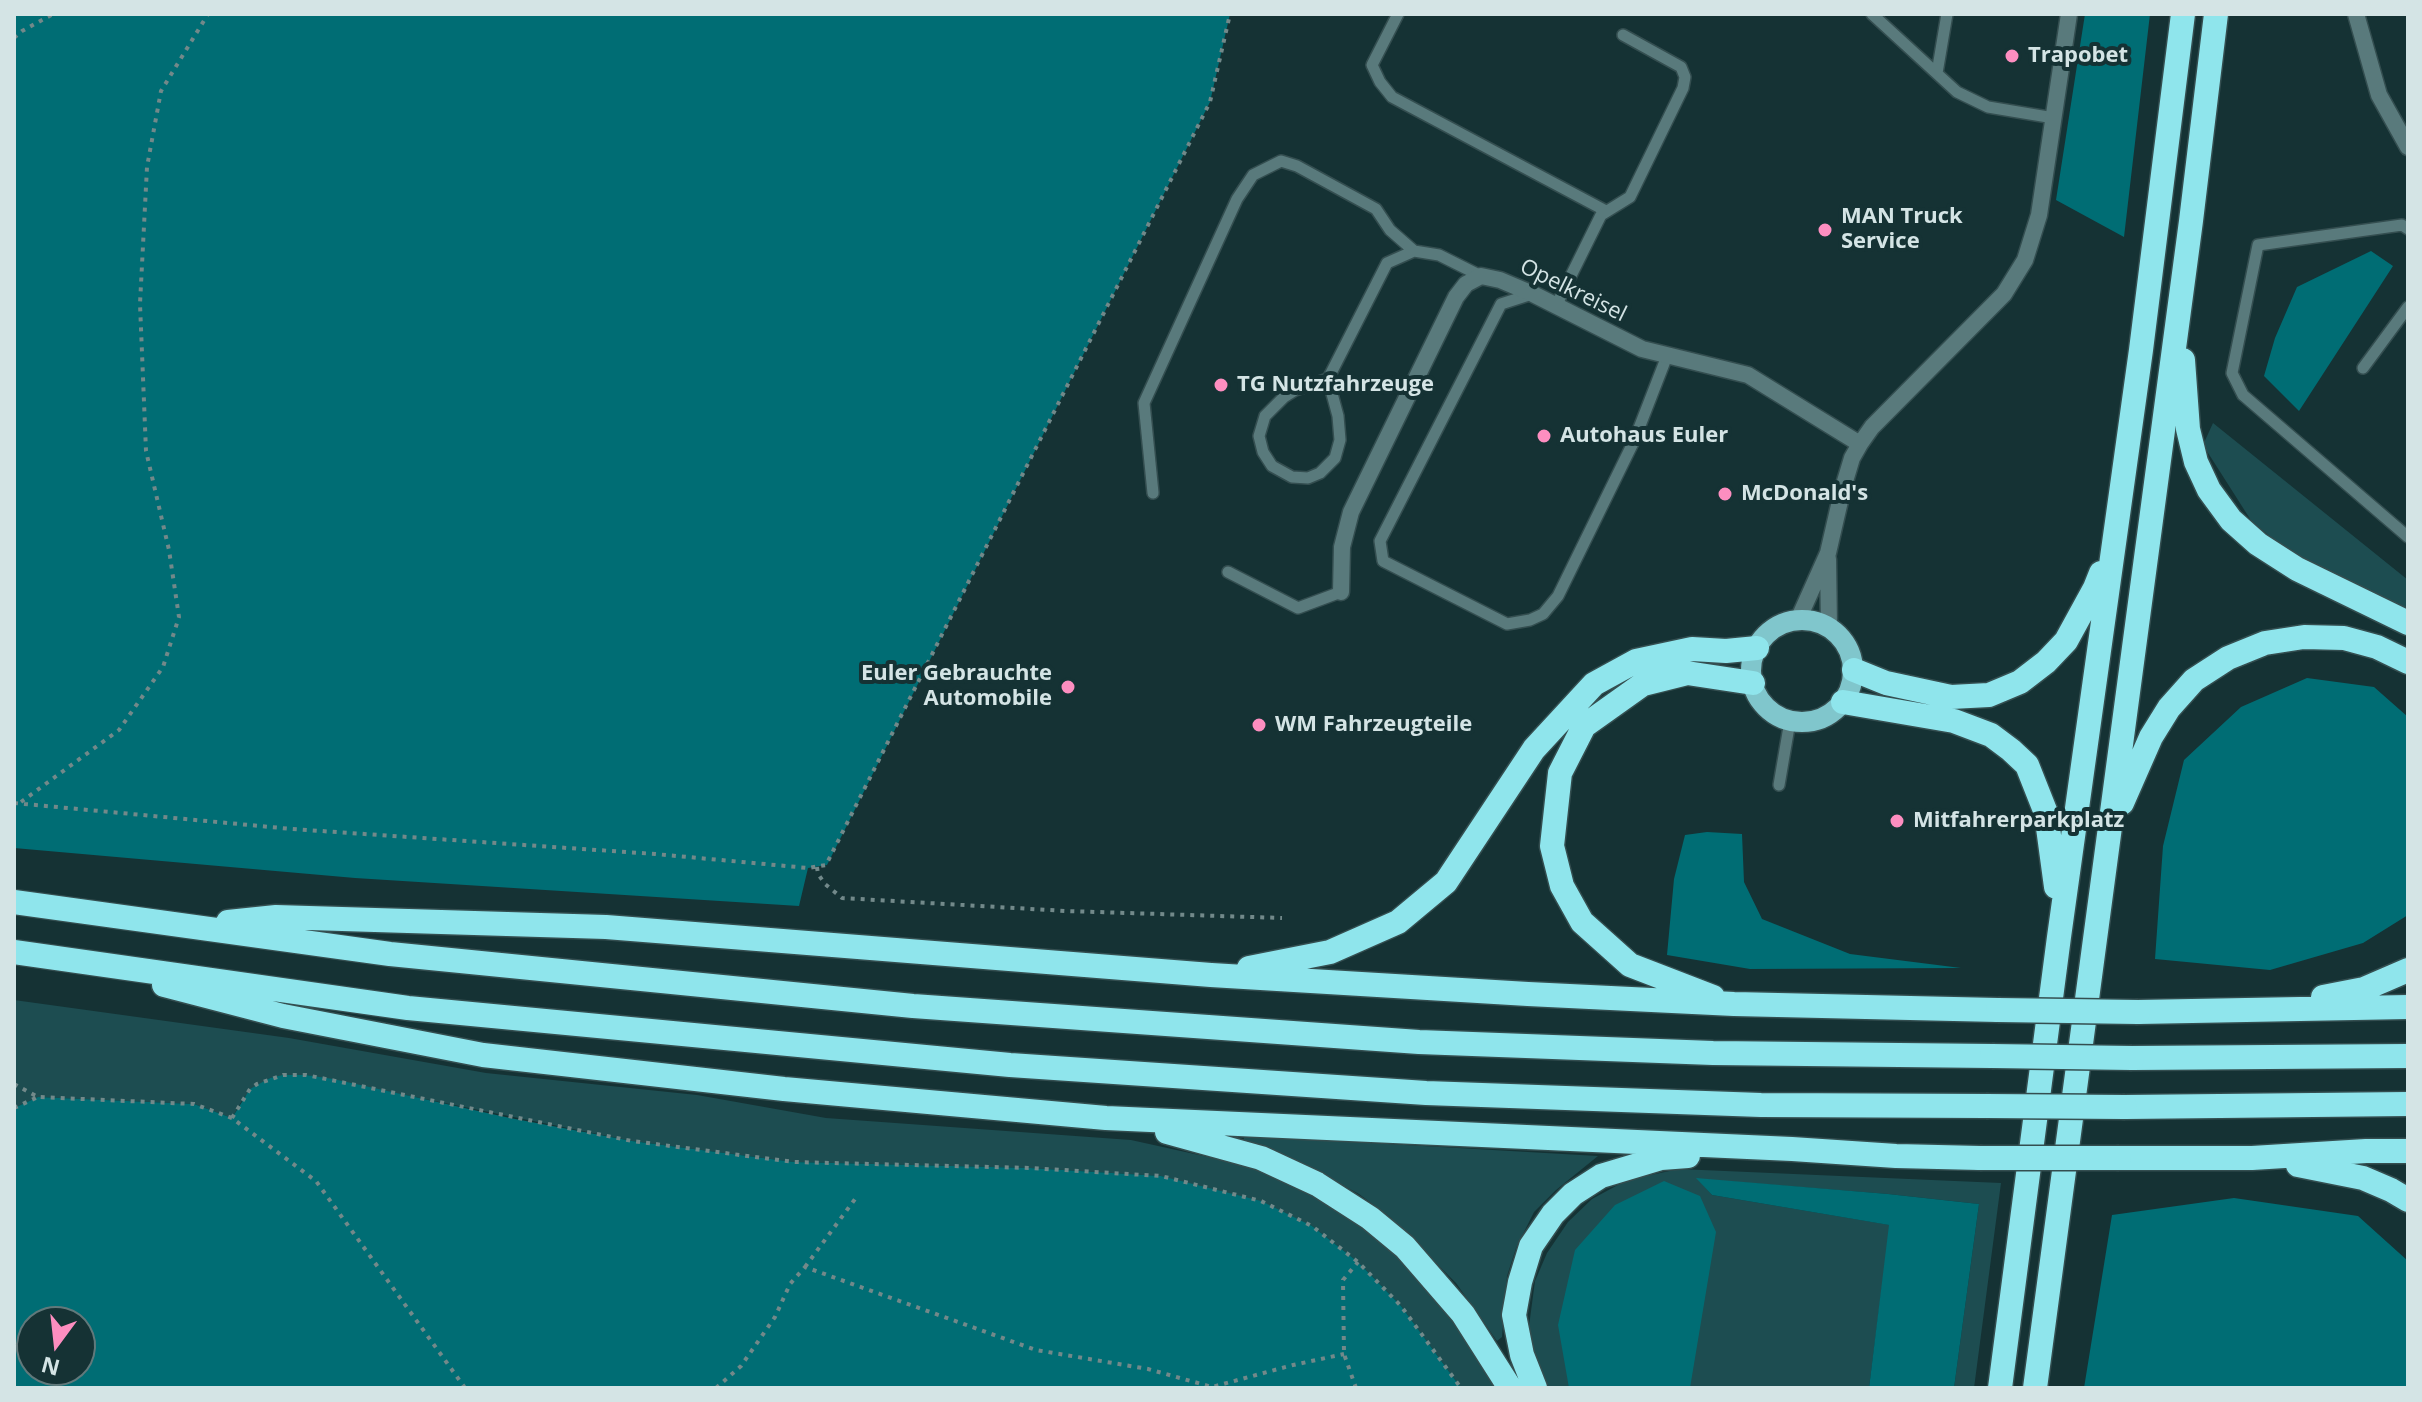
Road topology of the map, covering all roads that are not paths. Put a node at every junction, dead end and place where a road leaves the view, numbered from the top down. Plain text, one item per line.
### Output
1 (1398, 14) edge
2 (1872, 14) edge
3 (1947, 14) edge
4 (2069, 14) edge
5 (2183, 14) edge
6 (2216, 14) edge
7 (2356, 14) edge
8 (1623, 35) dead end
9 (1937, 73) junction
10 (2054, 118) junction
11 (2408, 147) edge
12 (1606, 211) junction
13 (2408, 229) edge
14 (1414, 251) junction
15 (1481, 276) junction
16 (2182, 285) junction
17 (1533, 294) junction
18 (1556, 306) junction
19 (2408, 307) edge
20 (1667, 356) junction
21 (2363, 368) dead end
22 (1328, 379) junction
23 (1860, 444) junction
24 (1153, 493) dead end
25 (2114, 537) junction
26 (2408, 537) edge
27 (1828, 553) junction
28 (1228, 572) dead end
29 (1341, 592) joint
30 (1798, 620) junction
31 (2408, 623) edge
32 (1829, 627) junction
33 (1757, 648) junction
34 (2408, 662) edge
35 (1854, 670) junction
36 (1753, 683) junction
37 (1843, 702) junction
38 (1790, 721) junction
39 (1779, 785) dead end
40 (2108, 843) junction
41 (14, 902) edge
42 (185, 926) junction
43 (2059, 937) junction
44 (14, 952) edge
45 (81, 961) junction
46 (2408, 970) edge
47 (1211, 975) junction
48 (1734, 1004) junction
49 (2408, 1007) edge
50 (2239, 1011) junction
51 (2408, 1056) edge
52 (2408, 1104) edge
53 (1106, 1118) junction
54 (1792, 1149) junction
55 (2408, 1151) edge
56 (2252, 1158) junction
57 (2408, 1200) edge
58 (1510, 1388) edge
59 (1535, 1388) edge
60 (2000, 1388) edge
61 (2035, 1388) edge

1 - 12 lane
2 - 9 lane
3 - 9 lane
4 - 10 street
5 - 25 highway
6 - 16 highway
7 - 11 street
8 - 12 lane
9 - 10 lane
10 - 23 street
12 - 18 lane
13 - 26 lane
14 - 15 lane
14 - 22 lane
14 - 24 lane
15 - 17 street, Opelkreisel
15 - 29 street
16 - 31 highway
16 - 40 highway
17 - 18 street, Opelkreisel
17 - 20 lane
18 - 20 street, Opelkreisel
19 - 21 lane
20 - 23 street, Opelkreisel
22 - 22 lane
23 - 27 street
25 - 35 highway
25 - 43 highway
27 - 30 street
27 - 32 street
28 - 29 lane
30 - 32 main road
30 - 33 main road
32 - 35 main road
33 - 36 main road
33 - 47 highway
34 - 40 highway
35 - 37 main road
36 - 38 main road
36 - 48 highway
37 - 38 main road
37 - 43 highway
38 - 39 lane
40 - 61 highway
41 - 42 highway
42 - 47 highway
42 - 51 highway, bridge
43 - 60 highway
44 - 45 highway
45 - 52 highway, bridge
45 - 53 highway
46 - 50 highway
47 - 48 highway
48 - 50 highway, bridge
49 - 50 highway
53 - 54 highway
53 - 58 highway
54 - 56 highway, bridge
54 - 59 highway
55 - 56 highway
56 - 57 highway

